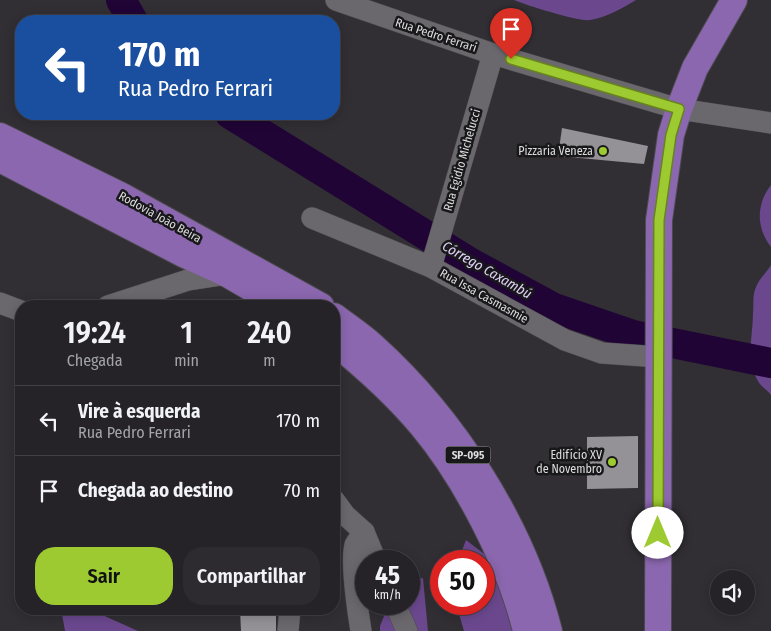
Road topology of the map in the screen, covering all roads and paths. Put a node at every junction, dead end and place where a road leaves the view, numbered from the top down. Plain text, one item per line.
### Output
1 (336, 0) edge
2 (734, 0) edge
3 (493, 54) junction
4 (679, 109) junction
5 (771, 123) edge
6 (0, 136) edge
7 (0, 159) edge
8 (312, 218) dead end
9 (433, 262) junction
10 (227, 274) junction
11 (126, 300) edge
12 (272, 300) edge
13 (308, 300) edge
14 (0, 303) edge
15 (15, 309) edge
16 (340, 321) edge
17 (340, 347) edge
18 (659, 347) junction
19 (340, 508) edge
20 (364, 532) junction
21 (371, 550) edge
22 (289, 615) edge
23 (400, 615) edge
24 (288, 631) edge
25 (361, 631) edge
26 (407, 631) edge
27 (526, 631) edge
28 (549, 631) edge
29 (658, 631) edge

1 - 3 street, Rua Pedro Ferrari
2 - 4 main road
3 - 4 street, Rua Pedro Ferrari
3 - 9 street, Rua Egidio Michelucci
4 - 5 street, Rua Pedro Ferrari
4 - 18 main road
6 - 13 main road, Rodovia João Beira / SP-095
7 - 10 main road, Rodovia João Beira
8 - 9 street, Rua Issa Casmasmie
9 - 18 street, Rua Issa Casmasmie
10 - 11 street
10 - 12 main road, Rodovia João Beira
14 - 15 street
16 - 28 main road, SP-095
17 - 27 main road, SP-095
18 - 29 main road
19 - 20 street
20 - 21 street
20 - 25 street
22 - 24 street
23 - 26 street

